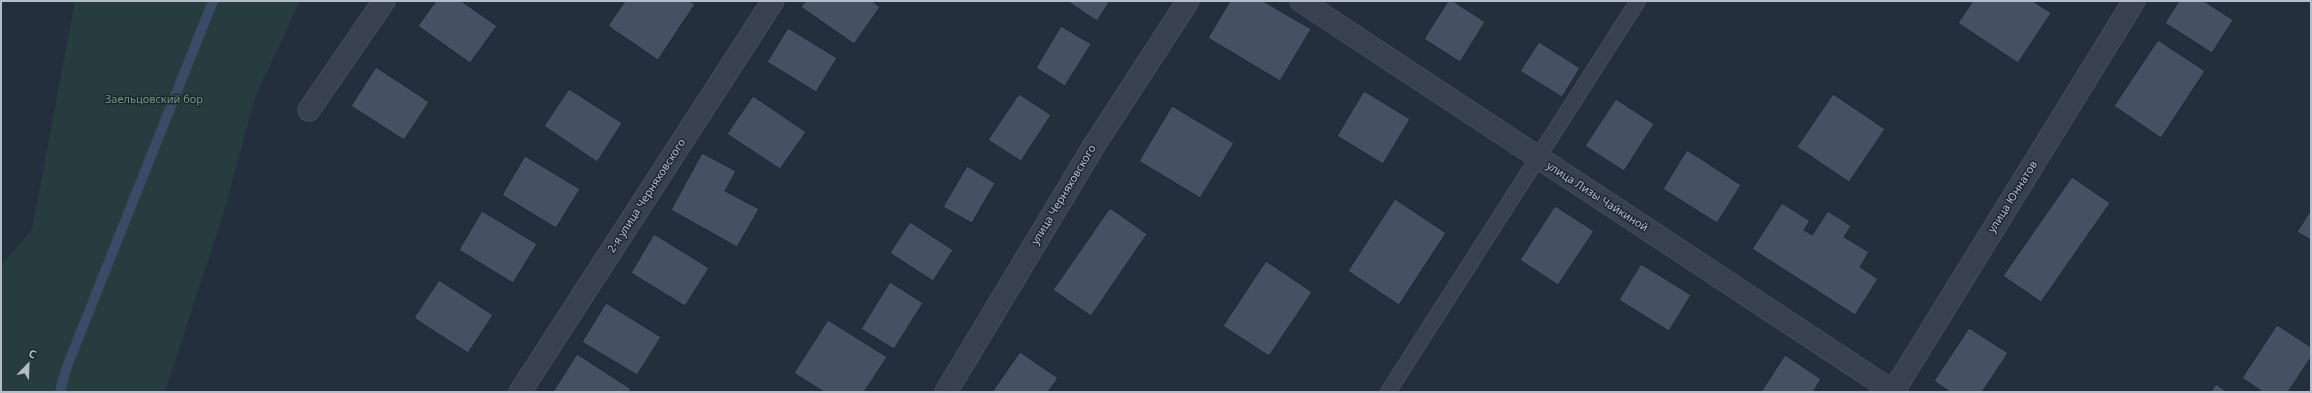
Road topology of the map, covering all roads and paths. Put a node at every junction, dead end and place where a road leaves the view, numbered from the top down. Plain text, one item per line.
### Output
1 (384, 1) edge
2 (773, 1) edge
3 (1188, 1) edge
4 (1301, 1) edge
5 (1638, 1) edge
6 (2134, 1) edge
7 (309, 110) dead end
8 (1538, 159) junction
9 (520, 392) edge
10 (946, 392) edge
11 (1388, 392) edge
12 (1893, 392) edge

1 - 7 street
2 - 9 street, 2-я улица Черняховского
3 - 10 street, улица Черняховского
4 - 8 street, улица Лизы Чайкиной
5 - 8 lane
6 - 12 street, улица Юннатов
8 - 11 lane
8 - 12 street, улица Лизы Чайкиной

